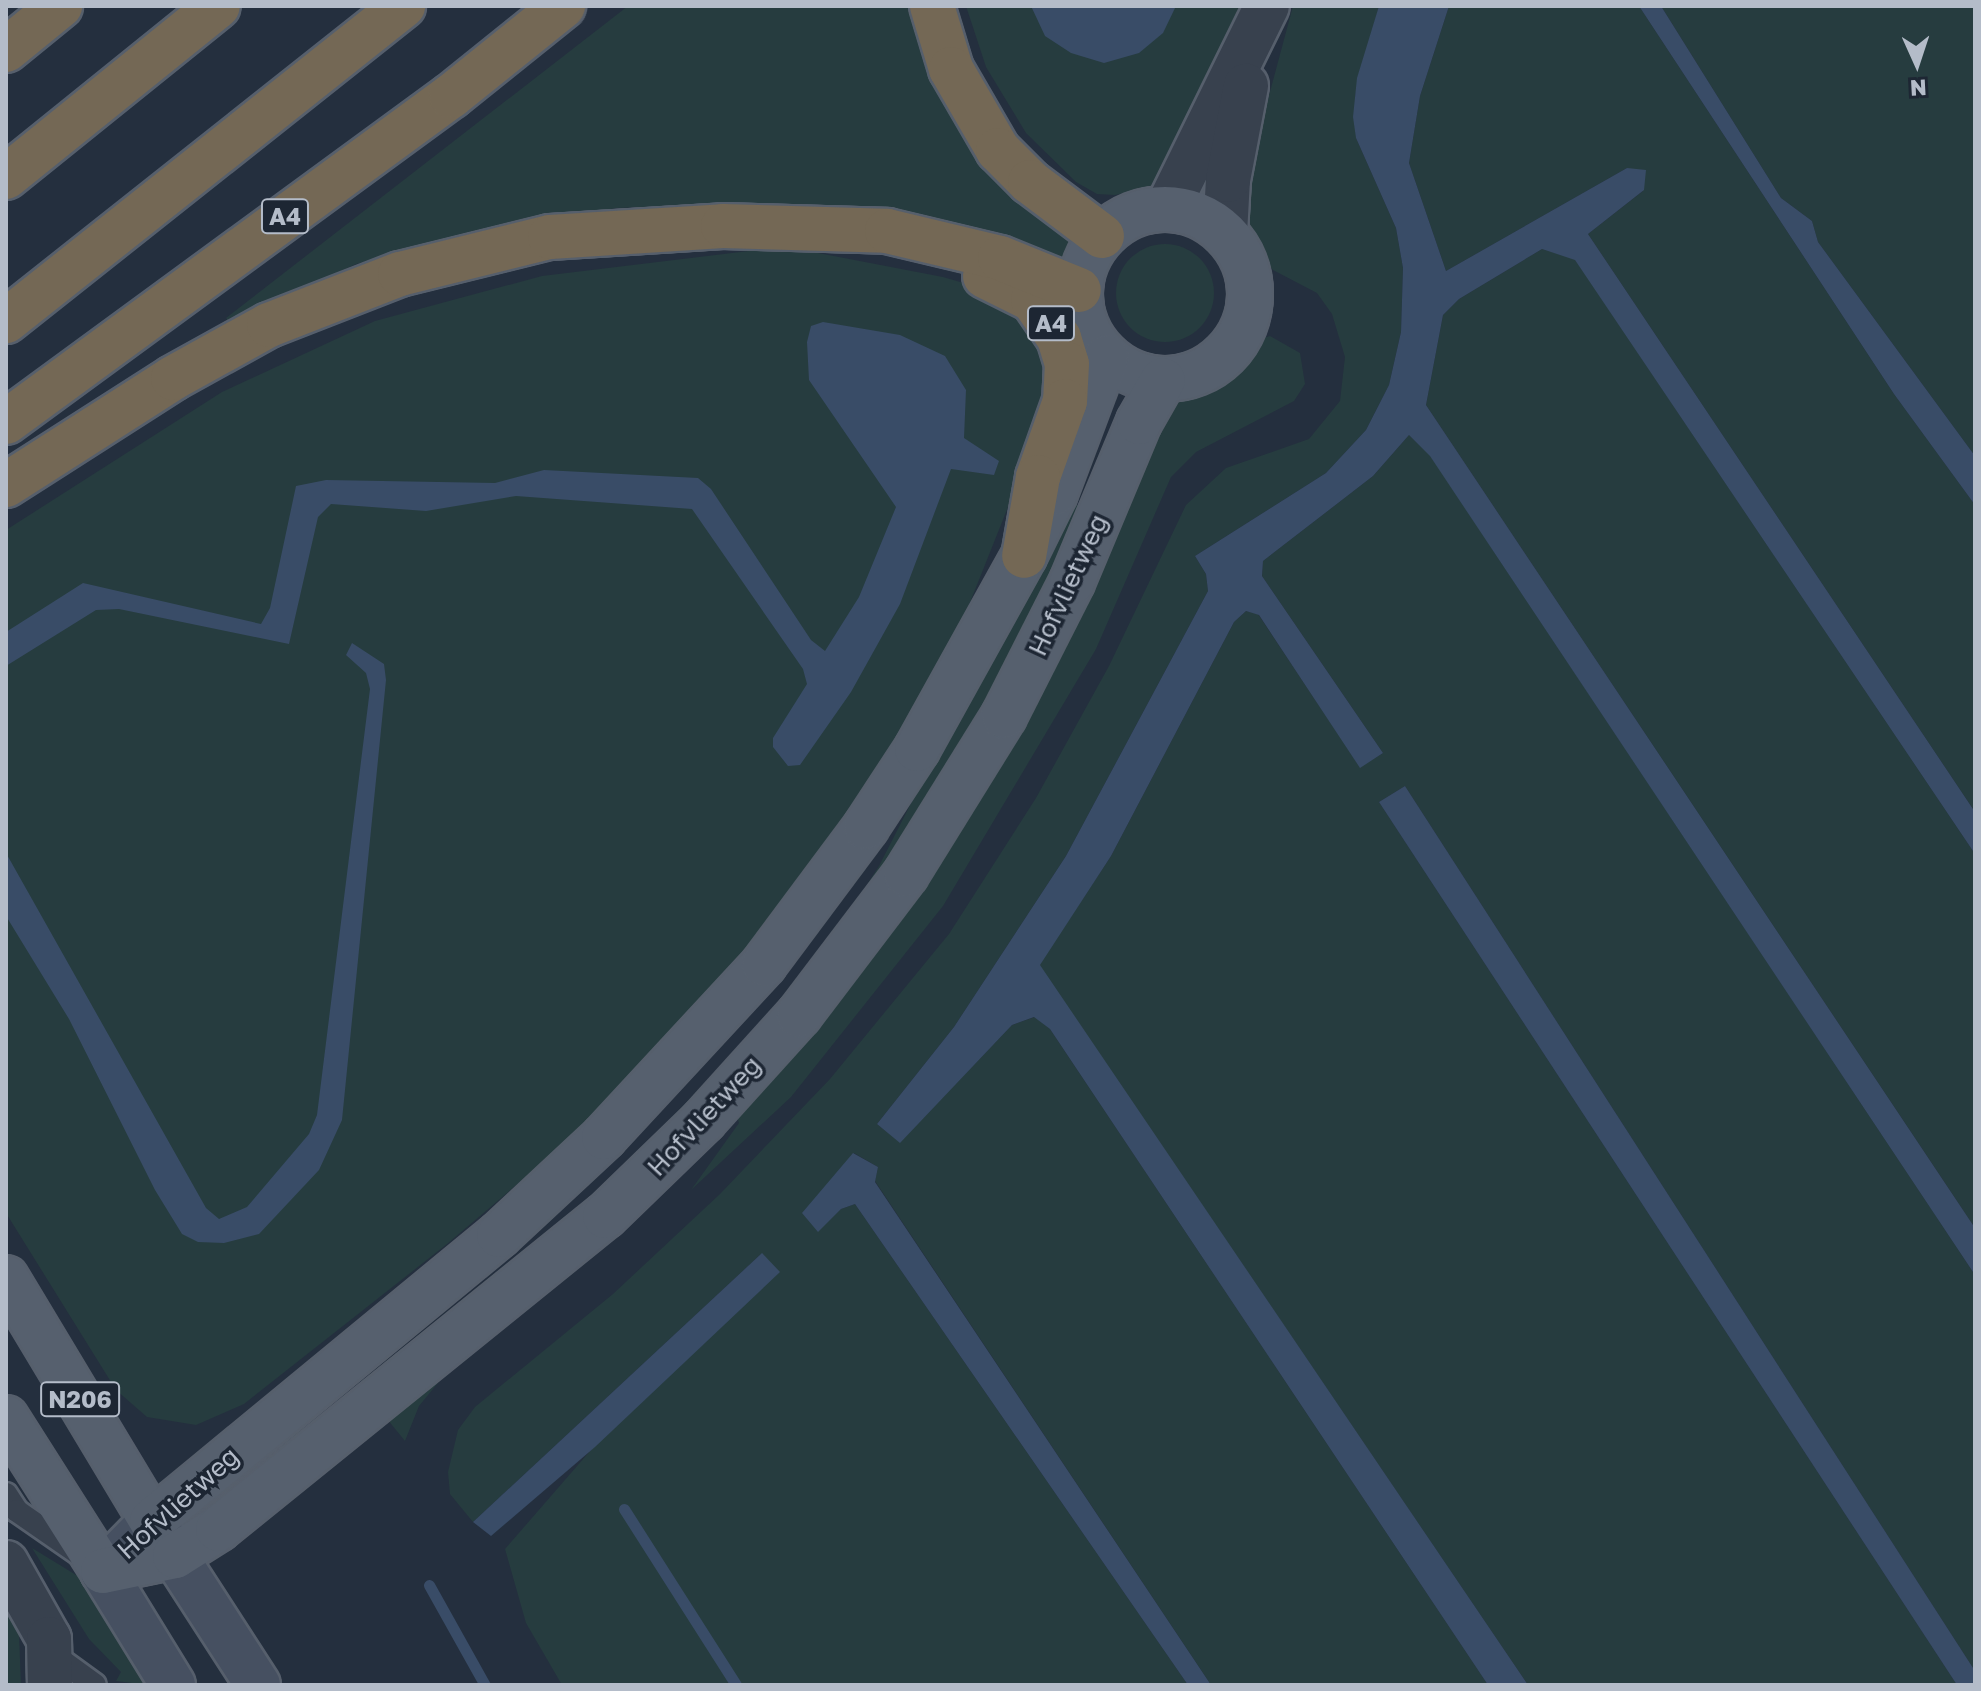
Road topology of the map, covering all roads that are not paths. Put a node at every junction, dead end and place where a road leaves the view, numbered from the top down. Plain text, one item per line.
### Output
1 (60, 6) edge
2 (218, 6) edge
3 (403, 6) edge
4 (563, 6) edge
5 (932, 6) edge
6 (1263, 15) edge
7 (6, 50) edge
8 (6, 177) edge
9 (1167, 209) junction
10 (835, 227) junction
11 (1225, 233) junction
12 (1102, 236) junction
13 (1079, 290) junction
14 (6, 321) edge
15 (1106, 357) junction
16 (1163, 380) junction
17 (6, 422) edge
18 (6, 485) edge
19 (1024, 556) junction
20 (6, 1278) edge
21 (6, 1418) edge
22 (6, 1494) edge
23 (163, 1538) junction
24 (6, 1563) edge
25 (103, 1571) junction
26 (51, 1669) edge
27 (95, 1685) edge
28 (173, 1685) edge
29 (258, 1685) edge

1 - 7 highway
2 - 8 highway
3 - 14 highway
4 - 17 highway, A4
5 - 12 highway
6 - 9 street
6 - 11 street
9 - 11 main road
9 - 12 main road
10 - 13 highway, A4
10 - 18 highway, A4
10 - 19 highway, A4
11 - 16 main road
12 - 13 main road
13 - 15 main road
15 - 16 main road
15 - 19 main road, Hofvlietweg
16 - 23 main road, Hofvlietweg
19 - 23 main road, Hofvlietweg
20 - 23 main road, N206
21 - 25 main road, N206
22 - 25 lane
23 - 25 main road, Hofvlietweg
23 - 29 main road, N206
24 - 26 street
25 - 28 main road, N206
26 - 27 lane

